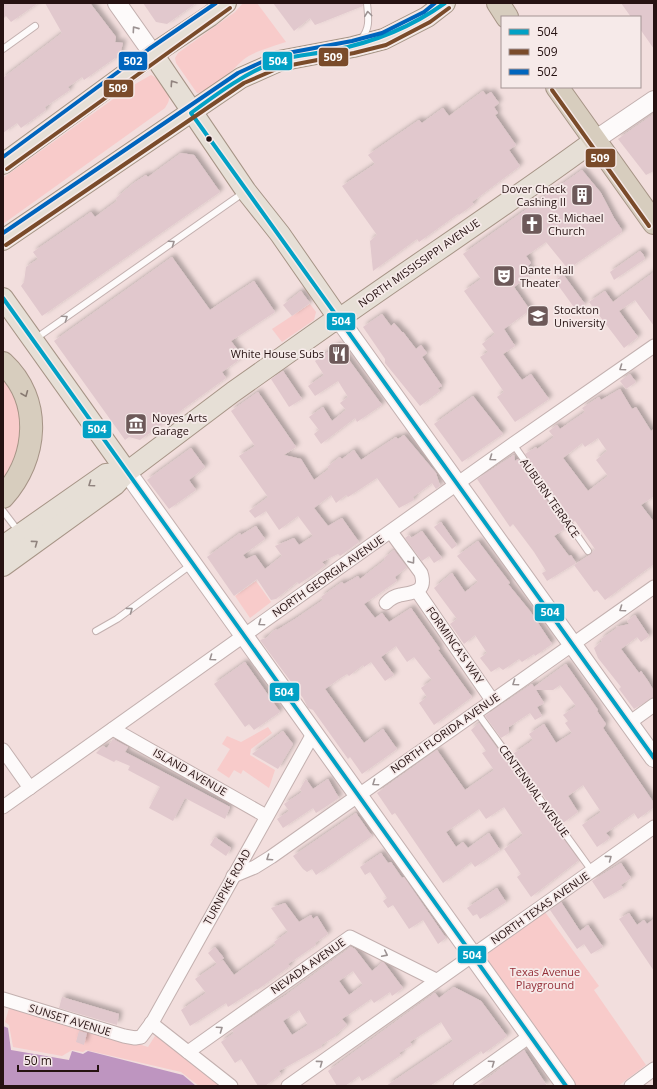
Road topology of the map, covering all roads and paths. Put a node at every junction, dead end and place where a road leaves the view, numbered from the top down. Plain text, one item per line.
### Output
1 (117, 3) edge
2 (226, 3) edge
3 (367, 3) edge
4 (446, 3) edge
5 (498, 3) edge
6 (507, 16) edge
7 (35, 26) dead end
8 (353, 47) junction
9 (3, 49) edge
10 (153, 54) junction
11 (558, 88) edge
12 (654, 100) edge
13 (192, 112) junction
14 (594, 140) junction
15 (3, 164) edge
16 (246, 191) junction
17 (654, 223) edge
18 (3, 240) edge
19 (3, 298) edge
20 (339, 319) junction
21 (33, 340) junction
22 (654, 346) edge
23 (3, 363) edge
24 (512, 444) junction
25 (127, 472) junction
26 (458, 483) junction
27 (3, 497) edge
28 (3, 511) edge
29 (391, 532) junction
30 (20, 533) junction
31 (3, 546) edge
32 (588, 551) dead end
33 (192, 564) junction
34 (3, 566) edge
35 (654, 586) edge
36 (417, 591) junction
37 (386, 602) dead end
38 (96, 631) dead end
39 (244, 636) junction
40 (572, 643) junction
41 (492, 700) junction
42 (654, 705) edge
43 (476, 711) junction
44 (629, 722) junction
45 (113, 728) junction
46 (313, 734) junction
47 (3, 750) edge
48 (654, 758) edge
49 (30, 788) junction
50 (357, 795) junction
51 (3, 807) edge
52 (266, 816) junction
53 (654, 827) edge
54 (592, 871) junction
55 (233, 876) junction
56 (472, 955) junction
57 (436, 980) junction
58 (3, 999) edge
59 (151, 1023) junction
60 (530, 1036) junction
61 (138, 1038) joint
62 (188, 1052) junction
63 (654, 1069) edge
64 (231, 1086) edge
65 (288, 1086) edge
66 (460, 1086) edge
67 (566, 1086) edge
68 (631, 1086) edge

10 -> 1 street
2 - 10 main road
8 -> 3 lane
4 - 8 main road
5 - 6 highway
7 - 9 lane
8 - 13 main road
13 -> 10 main road
10 - 15 main road
11 - 14 highway
12 - 14 street
13 - 16 main road
13 - 18 main road
14 - 17 highway
14 - 20 main road, NORTH MISSISSIPPI AVENUE
16 - 20 main road
21 -> 16 lane
19 - 21 main road
20 - 25 main road, NORTH MISSISSIPPI AVENUE
20 - 26 street
21 - 25 main road
22 -> 24 street, NORTH GEORGIA AVENUE
23 -> 27 highway
24 -> 26 street, NORTH GEORGIA AVENUE
24 - 32 lane, AUBURN TERRACE
25 -> 30 main road
25 - 33 street
34 -> 25 main road, NORTH MISSISSIPPI AVENUE
26 - 29 street, NORTH GEORGIA AVENUE
26 - 40 street
28 - 30 lane
29 -> 36 street
29 -> 39 street, NORTH GEORGIA AVENUE
30 - 31 main road
38 -> 33 lane
33 - 39 street
35 -> 40 street, NORTH FLORIDA AVENUE
36 - 37 street
36 - 41 street, FORMINCA'S WAY
39 -> 45 street, NORTH GEORGIA AVENUE
39 - 46 street
40 -> 41 street, NORTH FLORIDA AVENUE
40 - 44 street
41 - 43 street, NORTH FLORIDA AVENUE
42 - 44 street
43 -> 50 street, NORTH FLORIDA AVENUE
43 - 54 lane, CENTENNIAL AVENUE
44 - 48 street
45 - 49 street, NORTH GEORGIA AVENUE
45 - 52 street, ISLAND AVENUE
46 - 50 street
46 - 52 street, TURNPIKE ROAD
47 - 49 street
49 - 51 street, NORTH GEORGIA AVENUE
50 -> 55 street, NORTH FLORIDA AVENUE
50 - 56 street
52 - 55 street, TURNPIKE ROAD
54 -> 53 street, NORTH TEXAS AVENUE
54 - 56 street, NORTH TEXAS AVENUE
55 - 59 street, TURNPIKE ROAD
56 - 57 street, NORTH TEXAS AVENUE
56 - 60 street
62 -> 57 street, NEVADA AVENUE
65 -> 57 street, NORTH TEXAS AVENUE
58 - 61 street, SUNSET AVENUE
59 - 61 street, TURNPIKE ROAD
59 - 62 street
66 -> 60 street
60 - 67 street
62 - 64 street
63 - 68 street

